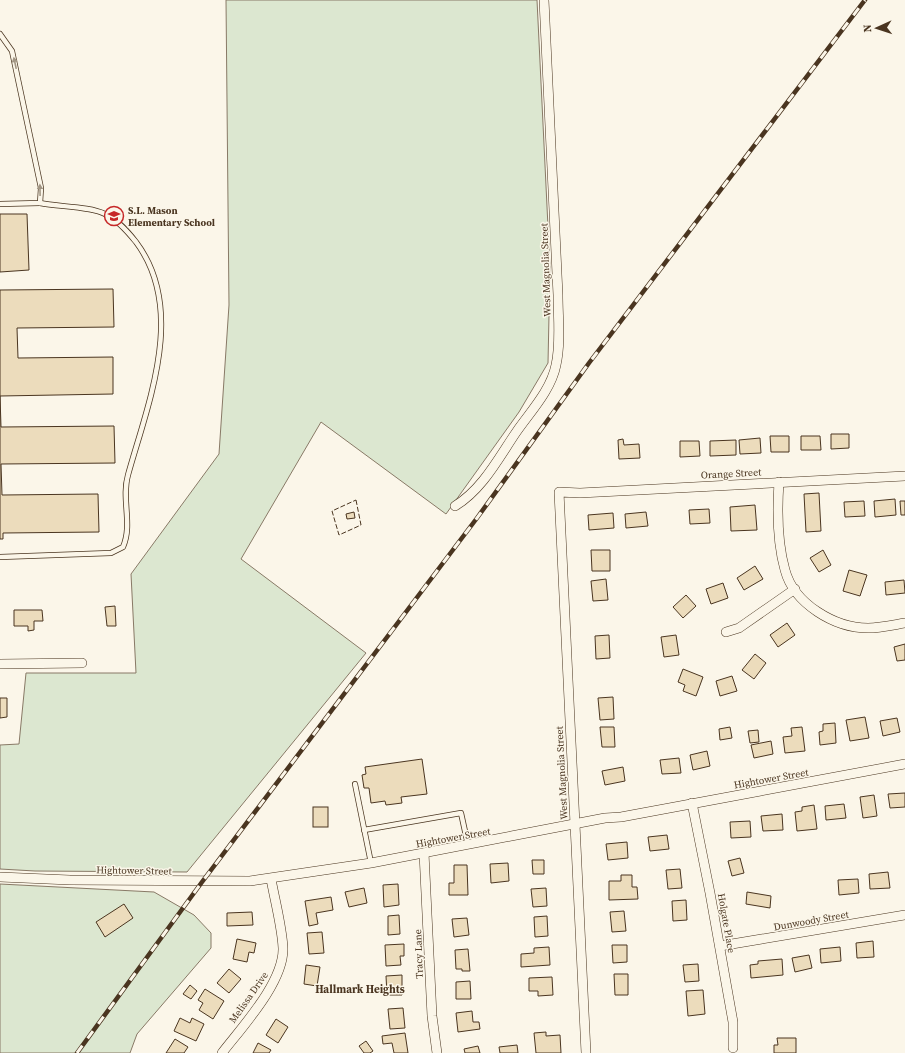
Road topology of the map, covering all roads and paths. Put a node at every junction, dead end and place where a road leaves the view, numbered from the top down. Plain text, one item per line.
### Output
1 (544, 0) edge
2 (0, 34) edge
3 (0, 204) edge
4 (40, 204) junction
5 (905, 476) edge
6 (779, 482) junction
7 (558, 492) joint
8 (455, 506) dead end
9 (0, 557) edge
10 (794, 589) junction
11 (905, 623) edge
12 (726, 632) dead end
13 (82, 663) dead end
14 (0, 664) edge
15 (905, 764) edge
16 (355, 784) dead end
17 (692, 803) junction
18 (575, 825) junction
19 (364, 830) junction
20 (468, 845) junction
21 (424, 853) junction
22 (370, 863) junction
23 (0, 877) edge
24 (271, 879) junction
25 (905, 915) edge
26 (720, 946) junction
27 (733, 1048) dead end
28 (222, 1053) edge
29 (437, 1053) edge
30 (586, 1053) edge

1 - 8 street, West Magnolia Street
4 -> 2 lane
3 - 4 lane
4 - 9 lane
5 - 6 street, Orange Street
6 - 7 street, Orange Street
6 - 10 street
7 - 18 street, West Magnolia Street
10 - 11 street
10 - 12 street
13 - 14 street
15 - 17 street, Hightower Street
16 - 19 lane
17 - 18 street, Hightower Street
17 - 26 street, Holgate Place
18 - 20 street, Hightower Street
18 - 30 street, West Magnolia Street
19 - 20 lane
19 - 22 lane
20 - 21 street, Hightower Street
21 - 22 street, Hightower Street
21 - 29 street, Tracy Lane
22 - 24 street, Hightower Street
23 - 24 street, Hightower Street
24 - 28 street, Melissa Drive
25 - 26 street, Dunwoody Street
26 - 27 street, Holgate Place

